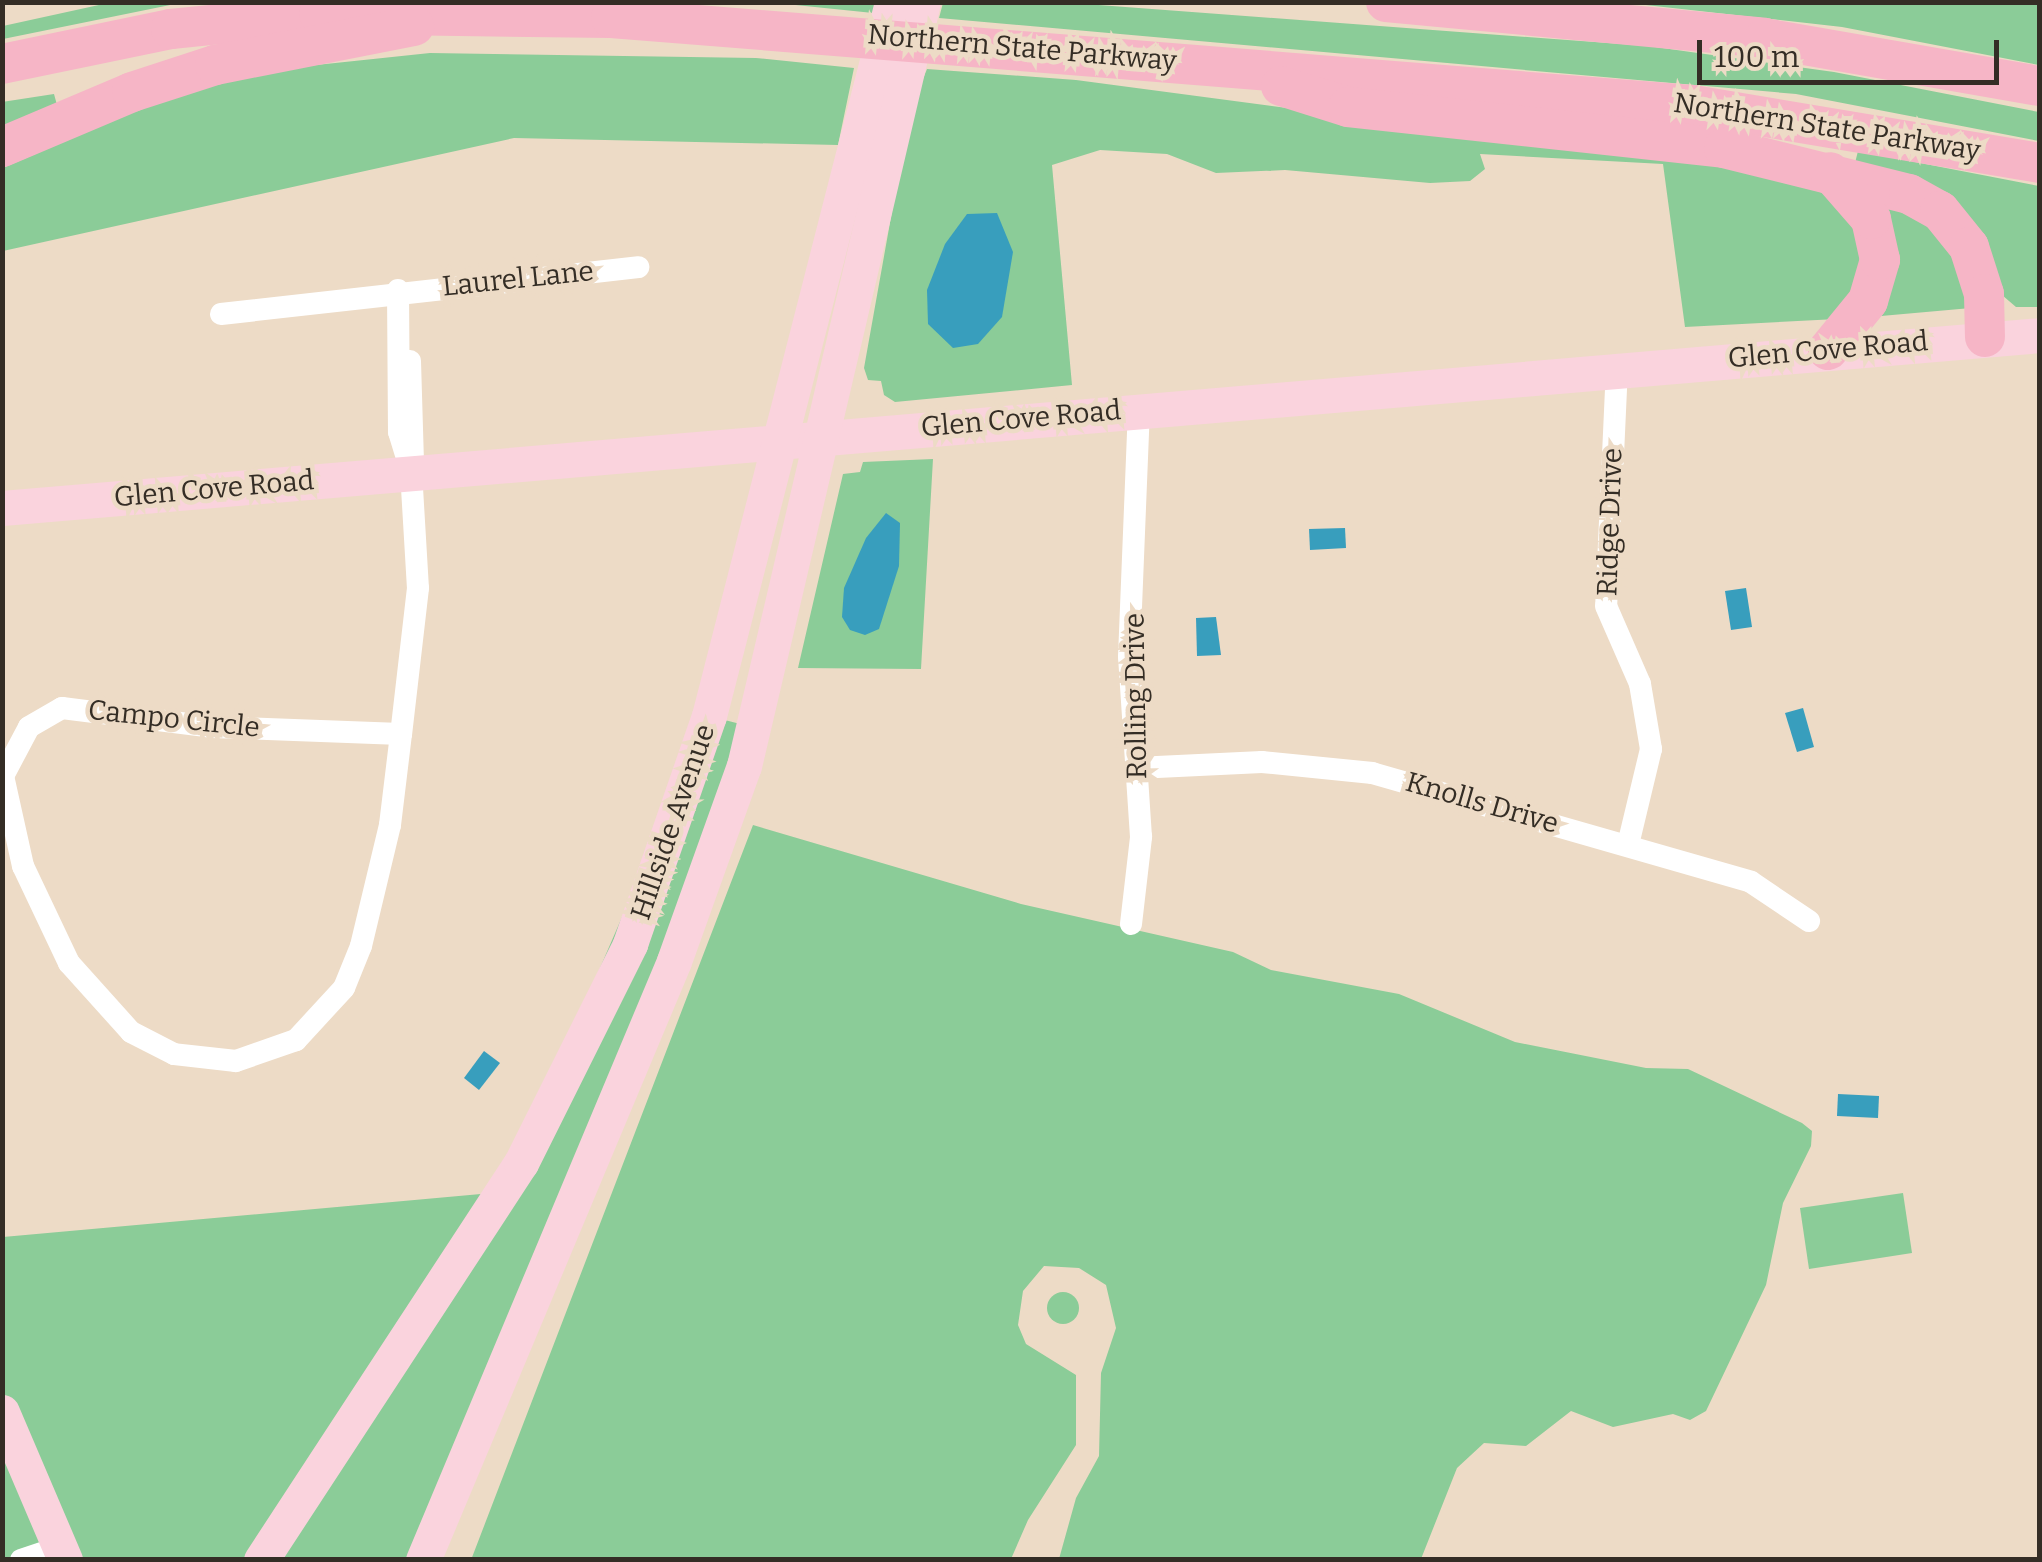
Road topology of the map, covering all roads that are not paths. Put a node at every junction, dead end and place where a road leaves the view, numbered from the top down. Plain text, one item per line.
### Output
1 (892, 2) edge
2 (923, 2) edge
3 (1386, 2) edge
4 (469, 11) junction
5 (2, 64) edge
6 (1211, 64) junction
7 (2040, 86) edge
8 (879, 117) junction
9 (2, 148) edge
10 (2040, 163) edge
11 (1830, 172) junction
12 (638, 267) dead end
13 (398, 290) junction
14 (221, 314) dead end
15 (2040, 335) edge
16 (1986, 337) junction
17 (1828, 350) junction
18 (1617, 367) junction
19 (1139, 408) junction
20 (825, 436) junction
21 (778, 438) junction
22 (411, 472) junction
23 (2, 508) edge
24 (401, 734) junction
25 (1136, 768) junction
26 (1628, 846) junction
27 (1810, 921) dead end
28 (1131, 924) dead end
29 (2, 1412) edge
30 (62, 1553) edge
31 (21, 1560) edge
32 (261, 1560) edge
33 (423, 1560) edge

1 - 8 main road, Hillside Avenue
2 - 8 main road, Hillside Avenue
3 - 7 highway
4 - 5 highway, Northern State Parkway
4 - 6 highway, Northern State Parkway
4 - 9 highway
6 - 10 highway, Northern State Parkway
6 - 11 highway
8 - 20 main road, Hillside Avenue
8 - 21 main road, Hillside Avenue
11 - 16 highway
11 - 17 highway
12 - 13 street, Laurel Lane
13 - 14 street, Laurel Lane
13 - 22 street, Laurel Lane
15 - 16 main road, Glen Cove Road
16 - 17 main road, Glen Cove Road
17 - 18 main road, Glen Cove Road
18 - 19 main road, Glen Cove Road
18 - 26 street, Ridge Drive
19 - 20 main road, Glen Cove Road
19 - 25 street, Rolling Drive
20 - 21 main road, Glen Cove Road
20 - 33 main road, Hillside Avenue
21 - 22 main road, Glen Cove Road
21 - 32 main road, Hillside Avenue
22 - 23 main road, Glen Cove Road
22 - 24 street, Campo Circle
24 - 24 street, Campo Circle
25 - 26 street, Knolls Drive
25 - 28 street, Rolling Drive
26 - 27 street, Knolls Drive
29 - 30 main road
30 - 31 street

